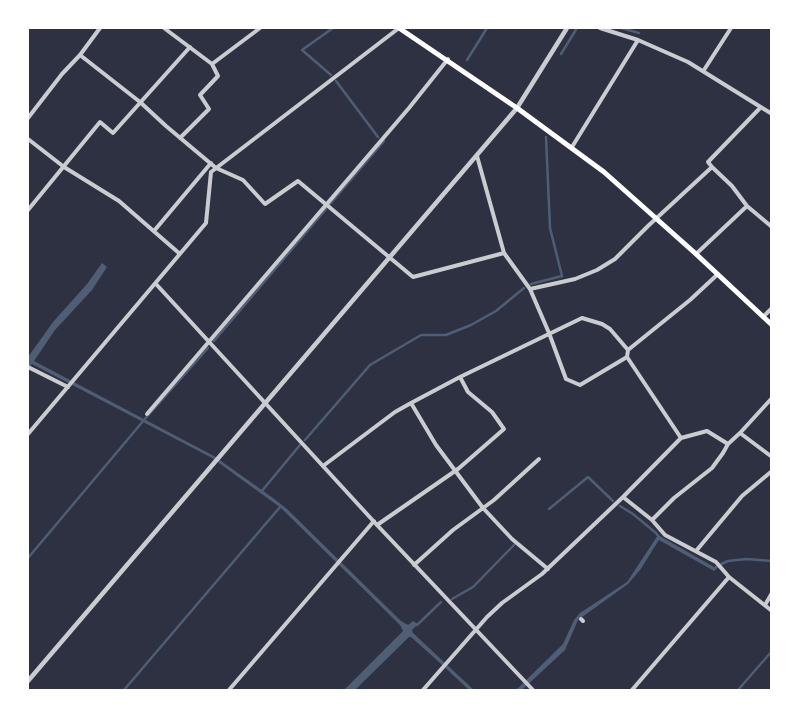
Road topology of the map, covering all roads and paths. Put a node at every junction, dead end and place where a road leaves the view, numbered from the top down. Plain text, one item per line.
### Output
1 (100, 28) edge
2 (164, 28) edge
3 (260, 28) edge
4 (399, 28) edge
5 (567, 28) edge
6 (600, 28) edge
7 (731, 28) edge
8 (638, 40) junction
9 (190, 47) junction
10 (80, 56) junction
11 (448, 59) junction
12 (212, 64) junction
13 (704, 70) junction
14 (140, 102) junction
15 (761, 107) junction
16 (517, 108) junction
17 (772, 114) edge
18 (28, 118) edge
19 (180, 138) junction
20 (28, 139) edge
21 (572, 147) junction
22 (477, 156) junction
23 (211, 163) junction
24 (64, 167) junction
25 (712, 167) junction
26 (216, 168) junction
27 (326, 205) junction
28 (747, 206) junction
29 (28, 210) edge
30 (657, 219) junction
31 (772, 227) edge
32 (154, 231) junction
33 (504, 253) junction
34 (180, 254) junction
35 (696, 254) junction
36 (388, 257) junction
37 (718, 274) junction
38 (156, 284) junction
39 (530, 290) junction
40 (772, 308) edge
41 (762, 317) junction
42 (772, 325) edge
43 (549, 333) junction
44 (209, 341) junction
45 (628, 350) junction
46 (627, 357) junction
47 (29, 367) edge
48 (460, 377) junction
49 (68, 386) junction
50 (772, 398) edge
51 (265, 402) junction
52 (411, 403) junction
53 (146, 414) dead end
54 (28, 434) edge
55 (740, 434) junction
56 (681, 438) junction
57 (728, 444) junction
58 (772, 457) edge
59 (539, 459) dead end
60 (323, 466) junction
61 (454, 470) junction
62 (772, 471) edge
63 (623, 497) junction
64 (483, 508) junction
65 (652, 520) junction
66 (375, 523) junction
67 (696, 552) junction
68 (414, 565) junction
69 (548, 569) junction
70 (729, 577) junction
71 (772, 594) edge
72 (765, 605) junction
73 (772, 611) edge
74 (475, 630) junction
75 (28, 681) edge
76 (229, 690) edge
77 (423, 690) edge
78 (533, 690) edge
79 (632, 690) edge

1 - 10 street
2 - 9 street
3 - 12 street
4 - 11 main road
4 - 26 street
5 - 16 street
6 - 8 street
7 - 13 street
8 - 13 street
8 - 21 street
9 - 12 street
9 - 14 street
10 - 14 street
10 - 18 street
11 - 16 main road
11 - 27 street
12 - 19 street
13 - 15 street
14 - 19 street
14 - 24 street
15 - 17 street
15 - 25 street
16 - 21 main road
16 - 22 street
19 - 23 street
20 - 24 street
21 - 30 main road
22 - 33 street
22 - 36 street
23 - 26 street
23 - 32 street
24 - 29 street
24 - 32 street
25 - 28 street
25 - 30 street
26 - 27 street
26 - 34 street
27 - 36 street
27 - 44 street
28 - 31 street
28 - 35 street
30 - 35 main road
30 - 39 street
32 - 34 street
33 - 36 street
33 - 39 street
34 - 38 street
35 - 37 main road
36 - 51 street
37 - 41 main road
37 - 45 street
38 - 44 street
38 - 49 street
39 - 43 street
40 - 41 street
41 - 42 main road
43 - 45 street
43 - 46 street
43 - 48 street
44 - 51 street
44 - 53 street
45 - 46 street
46 - 56 street
47 - 49 street
48 - 52 street
48 - 61 street
49 - 54 street
50 - 55 street
51 - 60 street
51 - 75 street
52 - 60 street
52 - 61 street
55 - 57 street
55 - 58 street
56 - 57 street
56 - 63 street
57 - 65 street
59 - 64 street
60 - 66 street
61 - 64 street
61 - 66 street
62 - 67 street
63 - 65 street
63 - 69 street
64 - 68 street
64 - 69 street
65 - 67 street
66 - 68 street
66 - 76 street
67 - 70 street
68 - 74 street
69 - 74 street
70 - 72 street
70 - 79 street
71 - 72 street
72 - 73 street
74 - 77 street
74 - 78 street

